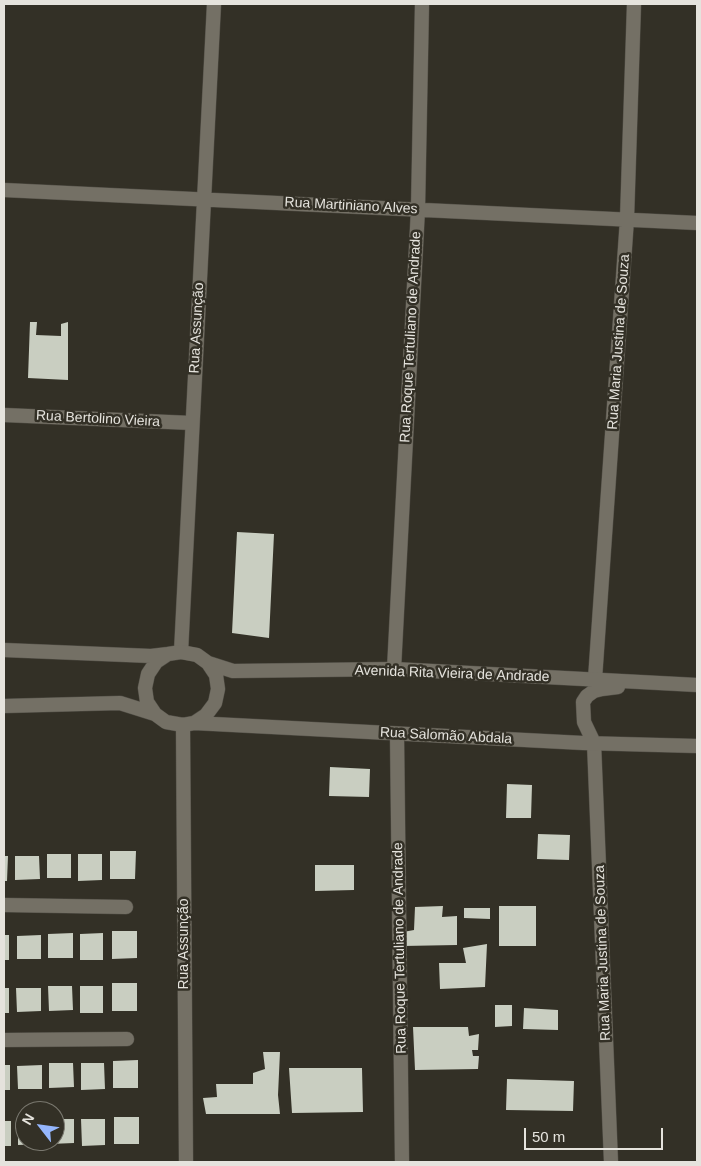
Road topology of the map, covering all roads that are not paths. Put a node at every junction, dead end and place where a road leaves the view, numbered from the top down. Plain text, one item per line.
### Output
1 (214, 4) edge
2 (422, 4) edge
3 (634, 4) edge
4 (4, 190) edge
5 (204, 200) junction
6 (418, 209) junction
7 (627, 219) junction
8 (697, 223) edge
9 (4, 415) edge
10 (192, 423) junction
11 (4, 650) edge
12 (174, 653) junction
13 (208, 663) junction
14 (394, 669) junction
15 (595, 679) junction
16 (659, 683) junction
17 (697, 685) edge
18 (4, 706) edge
19 (155, 714) junction
20 (188, 724) junction
21 (397, 734) junction
22 (594, 743) junction
23 (697, 746) edge
24 (4, 905) edge
25 (126, 907) dead end
26 (127, 1039) dead end
27 (4, 1040) edge
28 (186, 1162) edge
29 (402, 1162) edge
30 (611, 1162) edge

1 - 5 street, Rua Assunção
2 - 6 street, Rua Roque Tertuliano de Andrade
3 - 7 street, Rua Maria Justina de Souza
4 - 5 street, Rua Martiniano Alves
5 - 6 street, Rua Martiniano Alves
5 - 10 street, Rua Assunção
6 - 7 street, Rua Martiniano Alves
6 - 14 street, Rua Roque Tertuliano de Andrade
7 - 8 street, Rua Martiniano Alves
7 - 15 street, Rua Maria Justina de Souza
9 - 10 street, Rua Bertolino Vieira
10 - 12 street, Rua Assunção
11 - 12 street
12 - 13 street
12 - 19 street
13 - 14 street, Avenida Rita Vieira de Andrade
13 - 20 street
14 - 15 street, Avenida Rita Vieira de Andrade
15 - 16 street, Avenida Rita Vieira de Andrade
16 - 17 street, Avenida Rita Vieira de Andrade
16 - 22 street
18 - 19 street
19 - 20 street
20 - 21 street, Rua Salomão Abdala
20 - 28 street, Rua Assunção
21 - 22 street, Rua Salomão Abdala
21 - 29 street, Rua Roque Tertuliano de Andrade
22 - 23 street, Rua Salomão Abdala
22 - 30 street, Rua Maria Justina de Souza
24 - 25 street
26 - 27 street

